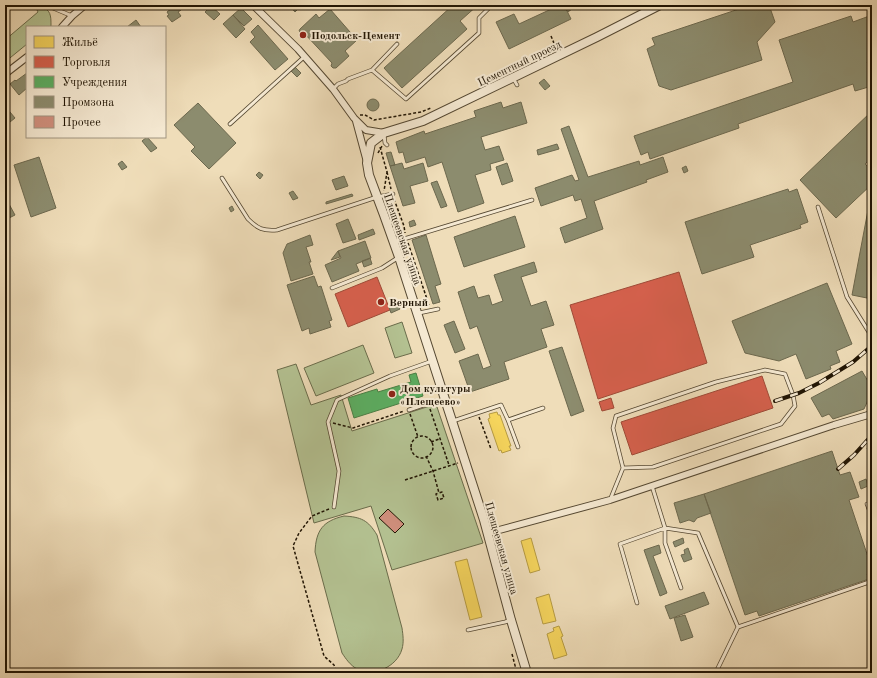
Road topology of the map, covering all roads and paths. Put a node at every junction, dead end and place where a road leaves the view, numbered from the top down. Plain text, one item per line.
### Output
1 (50, 5) edge
2 (85, 5) edge
3 (253, 5) edge
4 (492, 5) edge
5 (660, 5) edge
6 (72, 16) junction
7 (63, 26) edge
8 (551, 36) dead end
9 (397, 44) dead end
10 (557, 49) dead end
11 (304, 57) junction
12 (26, 58) edge
13 (372, 70) junction
14 (5, 74) edge
15 (333, 89) junction
16 (434, 107) dead end
17 (365, 115) dead end
18 (355, 120) junction
19 (230, 124) dead end
20 (384, 133) junction
21 (386, 144) joint
22 (380, 147) junction
23 (376, 157) dead end
24 (367, 164) junction
25 (387, 172) junction
26 (222, 178) dead end
27 (393, 194) junction
28 (381, 195) junction
29 (532, 200) dead end
30 (818, 207) dead end
31 (406, 238) junction
32 (394, 242) junction
33 (399, 257) junction
34 (332, 288) dead end
35 (438, 309) dead end
36 (431, 311) junction
37 (417, 313) junction
38 (872, 337) edge
39 (432, 361) junction
40 (435, 401) dead end
41 (428, 403) junction
42 (543, 408) dead end
43 (409, 410) junction
44 (477, 413) junction
45 (870, 415) edge
46 (508, 420) junction
47 (328, 422) junction
48 (452, 422) junction
49 (418, 437) junction
50 (440, 438) junction
51 (431, 442) junction
52 (518, 447) dead end
53 (491, 449) dead end
54 (426, 456) junction
55 (456, 463) dead end
56 (449, 465) junction
57 (623, 468) junction
58 (433, 471) junction
59 (405, 480) dead end
60 (652, 486) junction
61 (439, 493) junction
62 (610, 500) junction
63 (867, 504) dead end
64 (334, 507) joint
65 (872, 517) edge
66 (665, 528) junction
67 (488, 533) junction
68 (872, 581) edge
69 (681, 588) dead end
70 (637, 603) dead end
71 (511, 620) junction
72 (738, 627) junction
73 (468, 630) dead end
74 (717, 670) dead end
75 (337, 673) edge
76 (527, 673) edge

1 - 6 lane
2 - 6 street
3 - 11 street
4 - 13 lane
5 - 20 street, Цементный проезд
6 - 7 street
8 - 10 path
9 - 13 lane
11 - 15 street
11 - 19 lane
12 - 14 street
13 - 15 lane
15 - 18 street
16 - 17 path
18 - 20 street
18 - 24 street
20 - 21 lane
20 - 24 street, Плещеевская улица
21 - 22 path
22 - 23 path
22 - 25 path
24 - 28 street, Плещеевская улица
25 - 27 path
25 - 28 path
26 - 28 lane
27 - 28 lane
27 - 31 path
28 - 32 street, Плещеевская улица
29 - 31 lane
30 - 38 lane
31 - 32 lane
31 - 36 path
32 - 33 street, Плещеевская улица
33 - 34 lane
33 - 37 street, Плещеевская улица
35 - 36 lane
36 - 37 lane
37 - 39 street, Плещеевская улица
39 - 47 lane
39 - 48 street, Плещеевская улица
40 - 41 lane
41 - 43 lane
41 - 50 path
42 - 46 lane
43 - 47 path
43 - 49 path
44 - 46 lane
44 - 48 lane
44 - 53 path
45 - 60 street
46 - 52 lane
47 - 64 lane
48 - 67 street, Плещеевская улица
49 - 51 path
49 - 54 path
50 - 51 path
50 - 56 path
51 - 54 path
54 - 58 path
55 - 56 path
56 - 58 path
57 - 57 lane
57 - 62 lane
58 - 59 path
58 - 61 path
60 - 62 street
60 - 66 lane
61 - 61 path
62 - 67 street
63 - 65 lane
64 - 75 path
66 - 69 lane
66 - 70 lane
66 - 72 lane
67 - 71 street, Плещеевская улица
68 - 72 lane
71 - 73 lane
71 - 76 street, Плещеевская улица
72 - 74 lane

